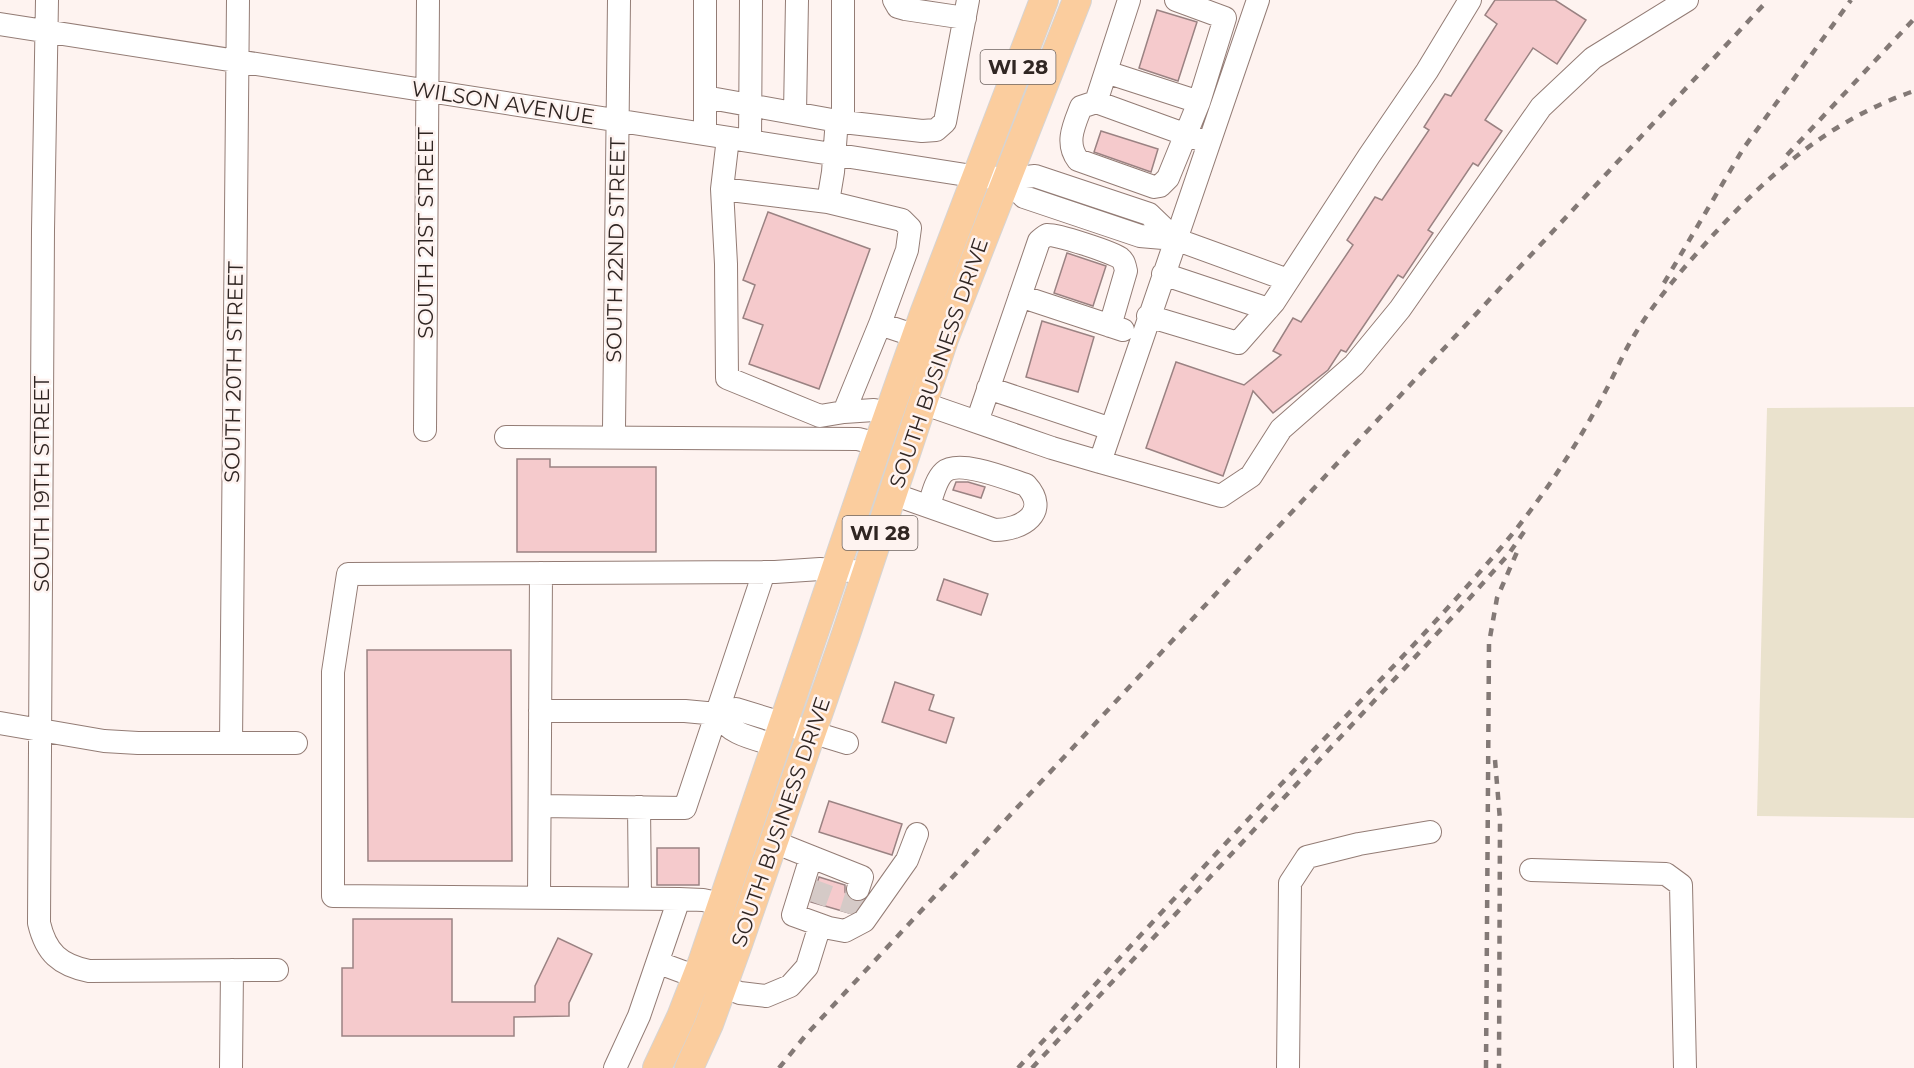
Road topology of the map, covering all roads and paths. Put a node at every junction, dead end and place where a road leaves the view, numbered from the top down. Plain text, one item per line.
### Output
1 (47, 0) edge
2 (238, 0) edge
3 (428, 0) edge
4 (619, 0) edge
5 (705, 0) edge
6 (751, 0) edge
7 (797, 0) edge
8 (843, 0) edge
9 (894, 0) edge
10 (1044, 0) edge
11 (1077, 0) edge
12 (1129, 0) edge
13 (1176, 0) edge
14 (1258, 0) edge
15 (1470, 0) edge
16 (1687, 0) edge
17 (966, 9) edge
18 (1225, 18) junction
19 (0, 24) edge
20 (1249, 26) junction
21 (46, 31) junction
22 (237, 61) junction
23 (1106, 72) junction
24 (428, 91) junction
25 (705, 97) junction
26 (1096, 102) junction
27 (1199, 102) junction
28 (750, 105) junction
29 (795, 113) junction
30 (618, 121) junction
31 (843, 122) junction
32 (705, 134) junction
33 (1186, 135) junction
34 (728, 138) junction
35 (750, 141) junction
36 (1209, 142) junction
37 (834, 153) junction
38 (977, 176) junction
39 (1006, 179) junction
40 (722, 189) junction
41 (828, 202) junction
42 (1175, 239) junction
43 (1163, 274) junction
44 (1288, 280) junction
45 (1020, 296) junction
46 (1268, 309) junction
47 (880, 324) junction
48 (1110, 326) junction
49 (1145, 326) junction
50 (916, 336) junction
51 (988, 388) junction
52 (922, 403) junction
53 (844, 412) junction
54 (889, 413) junction
55 (977, 422) junction
56 (614, 428) dead end
57 (1111, 429) junction
58 (425, 430) dead end
59 (506, 437) dead end
60 (878, 444) junction
61 (1100, 462) junction
62 (893, 494) junction
63 (928, 506) junction
64 (835, 569) junction
65 (764, 572) junction
66 (867, 572) junction
67 (541, 573) junction
68 (540, 711) junction
69 (717, 714) junction
70 (0, 723) edge
71 (40, 729) junction
72 (812, 732) junction
73 (779, 734) junction
74 (231, 743) junction
75 (296, 743) dead end
76 (847, 743) dead end
77 (540, 806) junction
78 (639, 807) junction
79 (1430, 832) dead end
80 (917, 834) dead end
81 (774, 842) junction
82 (1531, 870) dead end
83 (839, 875) junction
84 (886, 890) junction
85 (540, 898) junction
86 (640, 898) junction
87 (680, 899) junction
88 (722, 904) junction
89 (829, 918) junction
90 (659, 963) junction
91 (232, 970) junction
92 (277, 970) dead end
93 (696, 977) junction
94 (723, 987) junction
95 (621, 1066) edge
96 (231, 1068) edge
97 (657, 1068) edge
98 (689, 1068) edge
99 (1288, 1068) edge
100 (1684, 1068) edge

1 - 21 street, SOUTH 19TH STREET
2 - 22 street, SOUTH 20TH STREET
3 - 24 street, SOUTH 21ST STREET
4 - 30 street, SOUTH 22ND STREET
5 - 25 street
6 - 28 street
7 - 29 street
8 - 31 street
9 - 17 street
10 - 38 main road, SOUTH BUSINESS DRIVE / WI 28
11 - 39 main road, SOUTH BUSINESS DRIVE / WI 28
12 - 23 street
13 - 18 street
14 - 20 street
15 - 44 street
16 - 61 street
17 - 31 street
18 - 20 street
18 - 27 street
19 - 21 street, WILSON AVENUE
20 - 36 street
21 - 22 street, WILSON AVENUE
21 - 71 street, SOUTH 19TH STREET
22 - 24 street, WILSON AVENUE
22 - 74 street, SOUTH 20TH STREET
23 - 26 street
23 - 27 street
24 - 30 street, WILSON AVENUE
24 - 58 street, SOUTH 21ST STREET
25 - 28 street
25 - 32 street
26 - 33 street
26 - 33 street
27 - 33 street
28 - 29 street
28 - 35 street
29 - 31 street
30 - 32 street, WILSON AVENUE
30 - 56 street, SOUTH 22ND STREET
31 - 37 street
32 - 34 street, WILSON AVENUE
33 - 36 street
34 - 35 street, WILSON AVENUE
34 - 40 street
35 - 37 street, WILSON AVENUE
36 - 42 street
37 - 38 street, WILSON AVENUE
37 - 41 street
38 - 39 street, WILSON AVENUE
38 - 50 main road, SOUTH BUSINESS DRIVE / WI 28
39 - 42 street, WILSON AVENUE
39 - 52 main road, SOUTH BUSINESS DRIVE / WI 28
40 - 41 street
40 - 53 street
41 - 47 street
42 - 43 street
42 - 44 street
43 - 46 street
43 - 49 street
44 - 46 street
45 - 48 street
45 - 48 street
45 - 51 street
46 - 49 street
47 - 50 street
47 - 53 street
48 - 49 street
49 - 57 street
50 - 54 main road, SOUTH BUSINESS DRIVE / WI 28
51 - 55 street
51 - 57 street
52 - 55 street
52 - 62 main road, SOUTH BUSINESS DRIVE / WI 28
53 - 54 street
54 - 60 main road, SOUTH BUSINESS DRIVE / WI 28
55 - 61 street
57 - 61 street
59 - 60 street
60 - 64 main road, SOUTH BUSINESS DRIVE / WI 28
62 - 63 street
62 - 66 main road, SOUTH BUSINESS DRIVE / WI 28
63 - 63 street
64 - 65 street
64 - 66 street
64 - 73 main road, SOUTH BUSINESS DRIVE / WI 28
65 - 67 street
65 - 69 street
66 - 72 main road, SOUTH BUSINESS DRIVE / WI 28
67 - 68 street
67 - 85 street
68 - 69 street
68 - 77 street
69 - 73 street
69 - 78 street
70 - 71 street
71 - 74 street
71 - 91 street, SOUTH 19TH STREET
72 - 73 street
72 - 76 street
72 - 81 main road, SOUTH BUSINESS DRIVE / WI 28
73 - 88 main road, SOUTH BUSINESS DRIVE / WI 28
74 - 75 street
77 - 78 street
77 - 85 street
78 - 86 street
79 - 99 street
80 - 84 street
81 - 83 street
81 - 94 main road, SOUTH BUSINESS DRIVE / WI 28
82 - 100 street
83 - 84 street
83 - 89 street
84 - 89 street
85 - 86 street
86 - 87 street
87 - 88 street
87 - 90 street
88 - 93 main road, SOUTH BUSINESS DRIVE / WI 28
89 - 94 street
90 - 93 street
90 - 95 street
91 - 92 street
91 - 96 street
93 - 94 street
93 - 97 main road, SOUTH BUSINESS DRIVE / WI 28
94 - 98 main road, SOUTH BUSINESS DRIVE / WI 28

